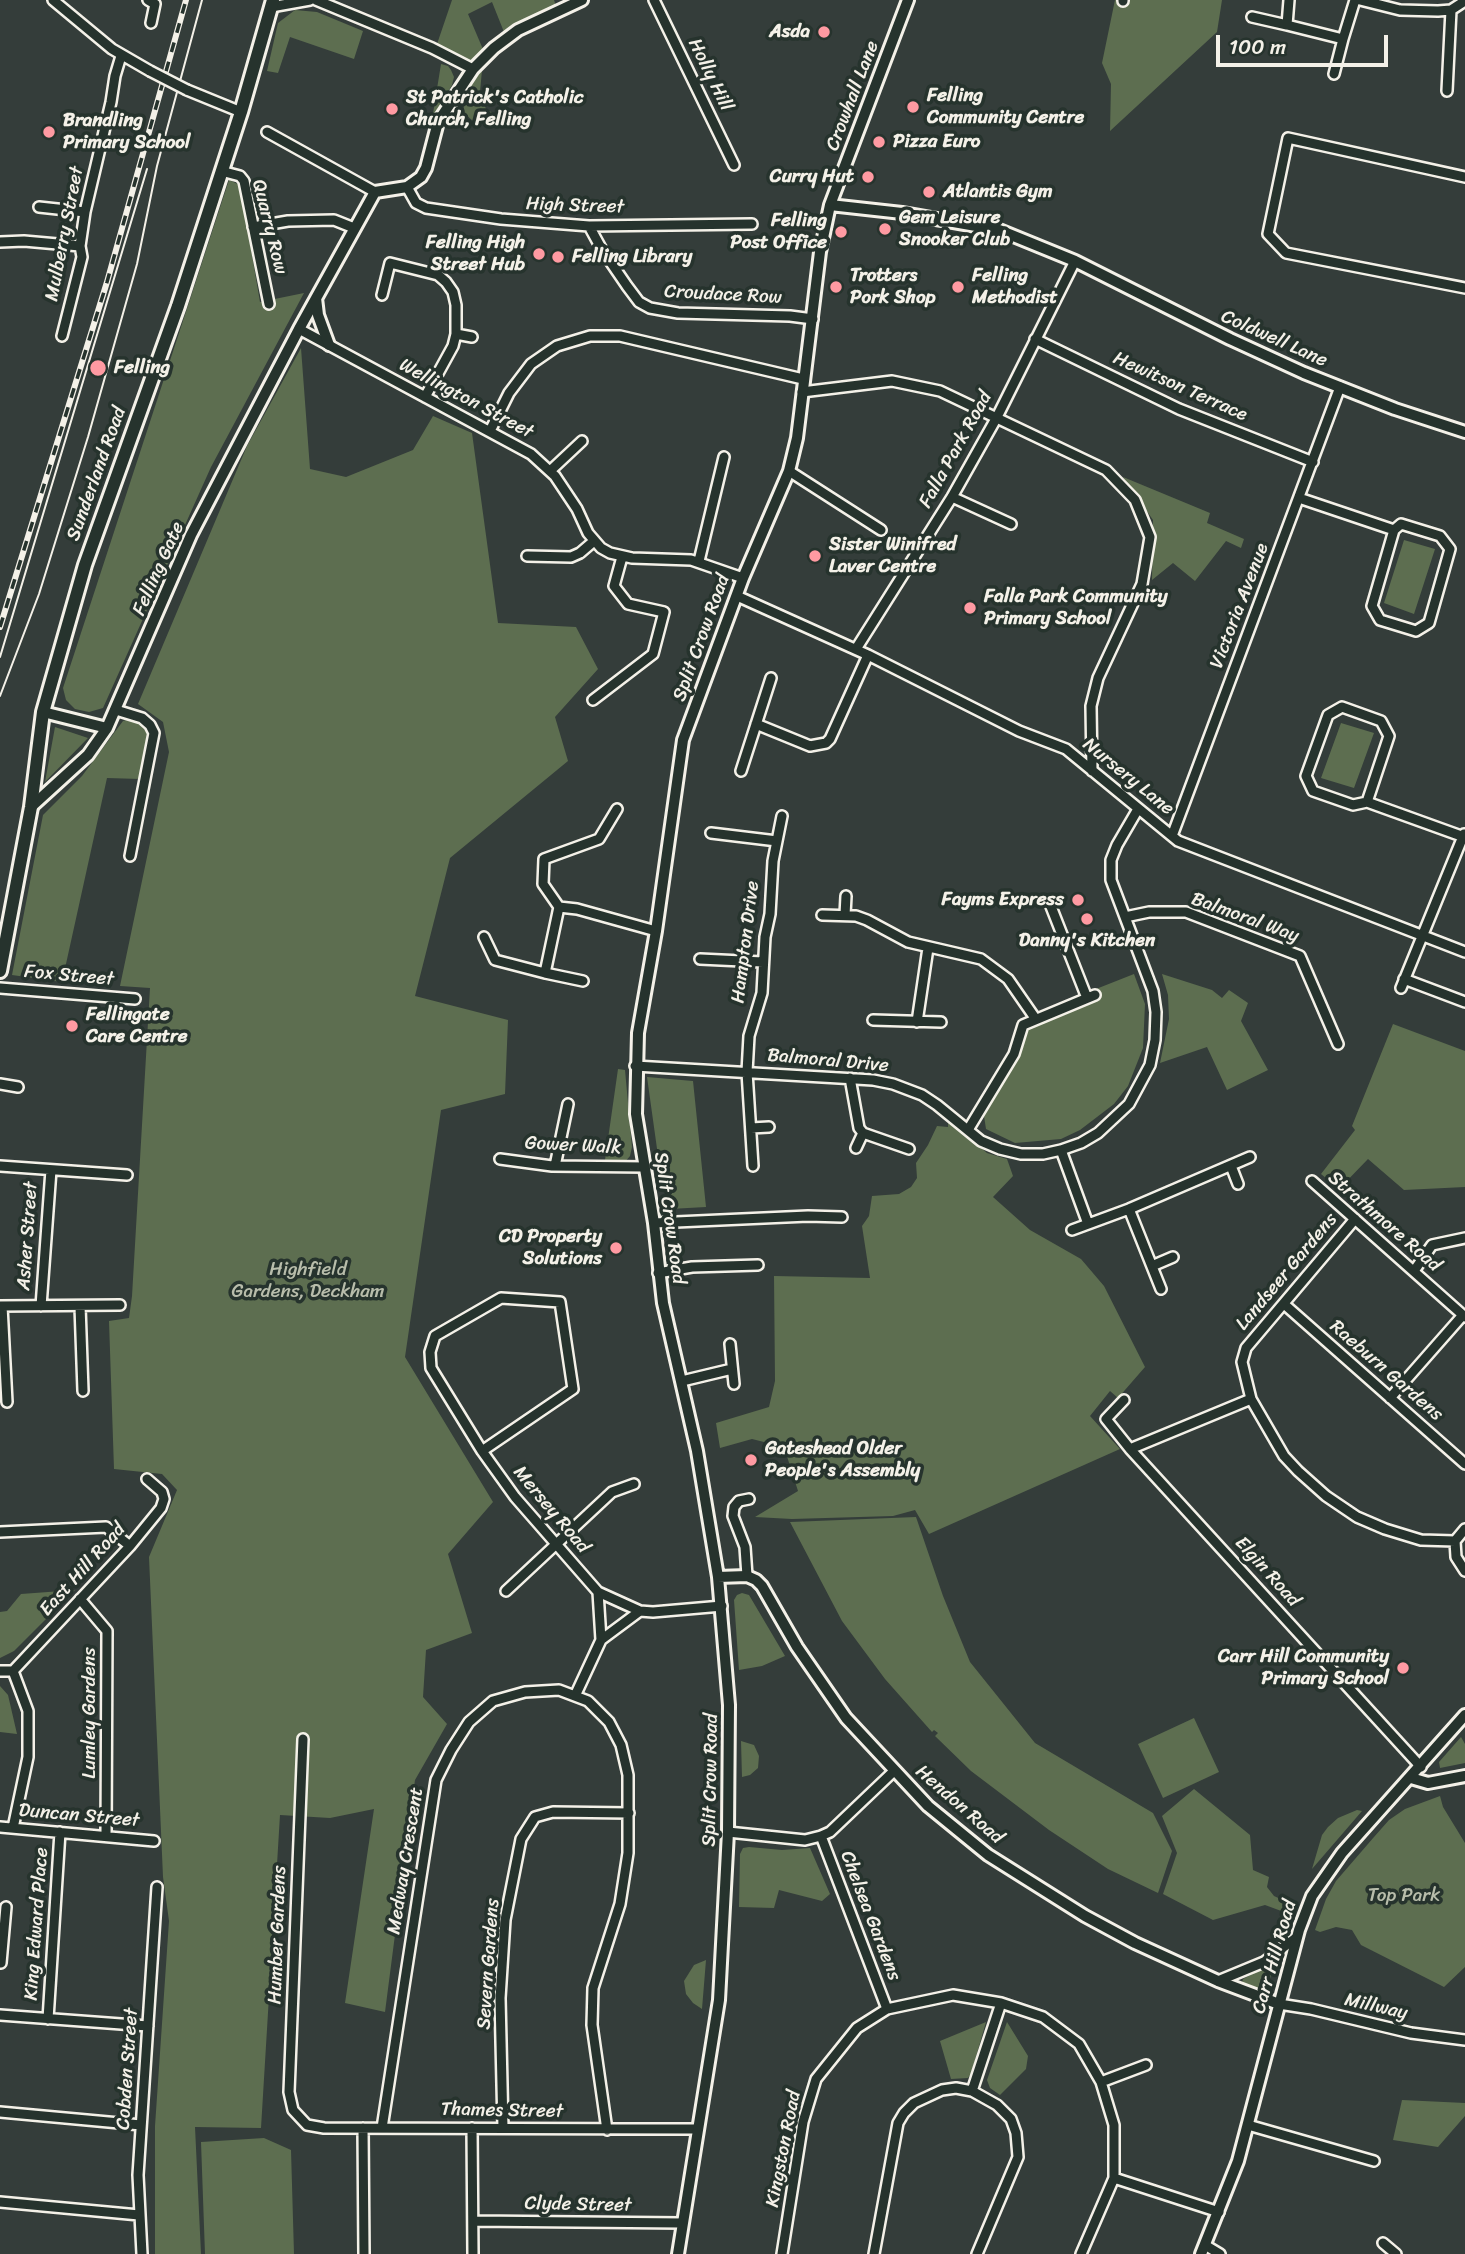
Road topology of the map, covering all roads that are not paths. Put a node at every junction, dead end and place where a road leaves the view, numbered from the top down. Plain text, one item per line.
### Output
1 (53, 0) edge
2 (148, 0) edge
3 (310, 0) edge
4 (316, 0) edge
5 (582, 0) edge
6 (654, 0) edge
7 (908, 0) edge
8 (1289, 0) edge
9 (1357, 0) edge
10 (1465, 1) edge
11 (272, 4) edge
12 (1451, 10) junction
13 (1252, 17) dead end
14 (151, 23) dead end
15 (1287, 25) junction
16 (1343, 39) junction
17 (121, 56) junction
18 (473, 69) junction
19 (1334, 74) dead end
20 (1447, 91) dead end
21 (241, 112) junction
22 (267, 132) dead end
23 (734, 165) dead end
24 (221, 171) junction
25 (1465, 177) edge
26 (407, 187) junction
27 (375, 192) junction
28 (830, 205) junction
29 (39, 207) dead end
30 (85, 212) junction
31 (752, 224) dead end
32 (589, 226) junction
33 (253, 227) junction
34 (354, 228) junction
35 (0, 242) edge
36 (80, 246) junction
37 (1075, 261) junction
38 (1465, 288) edge
39 (382, 295) dead end
40 (316, 298) junction
41 (269, 304) dead end
42 (813, 319) junction
43 (299, 329) junction
44 (456, 334) junction
45 (62, 336) dead end
46 (472, 337) dead end
47 (1035, 339) junction
48 (329, 345) junction
49 (803, 379) junction
50 (1340, 387) junction
51 (802, 392) junction
52 (425, 397) junction
53 (997, 417) junction
54 (490, 431) junction
55 (1465, 432) edge
56 (582, 441) dead end
57 (724, 457) dead end
58 (1312, 463) junction
59 (550, 471) junction
60 (789, 471) junction
61 (952, 497) junction
62 (1299, 498) junction
63 (1011, 524) dead end
64 (881, 530) dead end
65 (1394, 530) junction
66 (594, 541) junction
67 (527, 555) dead end
68 (622, 557) junction
69 (699, 561) junction
70 (743, 578) junction
71 (737, 596) junction
72 (856, 649) junction
73 (868, 654) junction
74 (771, 678) dead end
75 (593, 699) dead end
76 (116, 710) junction
77 (43, 712) junction
78 (756, 724) junction
79 (107, 728) junction
80 (741, 771) dead end
81 (1092, 771) junction
82 (1367, 803) junction
83 (31, 807) junction
84 (617, 809) dead end
85 (1138, 809) junction
86 (782, 816) dead end
87 (711, 833) dead end
88 (1464, 834) edge
89 (1172, 836) junction
90 (777, 841) junction
91 (130, 856) dead end
92 (846, 896) dead end
93 (1050, 904) dead end
94 (559, 907) junction
95 (822, 915) dead end
96 (845, 915) junction
97 (1125, 917) junction
98 (656, 931) junction
99 (1421, 936) junction
100 (484, 937) dead end
101 (928, 948) junction
102 (1465, 952) edge
103 (700, 959) dead end
104 (763, 962) junction
105 (0, 971) edge
106 (545, 973) junction
107 (583, 981) dead end
108 (0, 988) edge
109 (135, 999) dead end
110 (1465, 1002) edge
111 (1035, 1018) junction
112 (873, 1020) dead end
113 (917, 1021) junction
114 (941, 1022) dead end
115 (1338, 1044) dead end
116 (635, 1066) junction
117 (747, 1072) junction
118 (850, 1078) junction
119 (0, 1084) edge
120 (18, 1087) dead end
121 (568, 1104) dead end
122 (769, 1127) dead end
123 (751, 1128) junction
124 (968, 1130) junction
125 (863, 1133) junction
126 (856, 1148) dead end
127 (909, 1149) dead end
128 (1061, 1150) junction
129 (1250, 1157) dead end
130 (500, 1158) dead end
131 (0, 1166) edge
132 (555, 1166) junction
133 (753, 1166) dead end
134 (1231, 1166) junction
135 (645, 1167) junction
136 (51, 1170) junction
137 (128, 1175) dead end
138 (1312, 1181) dead end
139 (1238, 1184) dead end
140 (1129, 1209) junction
141 (842, 1217) dead end
142 (1355, 1219) junction
143 (654, 1223) junction
144 (1088, 1224) junction
145 (1072, 1230) dead end
146 (1465, 1238) edge
147 (1172, 1257) dead end
148 (758, 1265) dead end
149 (1152, 1266) junction
150 (1414, 1271) junction
151 (658, 1273) junction
152 (1161, 1289) dead end
153 (1284, 1304) junction
154 (1, 1306) edge
155 (41, 1306) junction
156 (80, 1306) junction
157 (120, 1306) dead end
158 (1464, 1316) edge
159 (730, 1344) dead end
160 (732, 1369) junction
161 (682, 1381) junction
162 (734, 1384) dead end
163 (83, 1391) dead end
164 (1251, 1398) junction
165 (1390, 1398) junction
166 (1124, 1400) dead end
167 (7, 1402) dead end
168 (1130, 1449) junction
169 (482, 1451) junction
170 (1465, 1464) edge
171 (147, 1479) dead end
172 (634, 1484) dead end
173 (749, 1499) dead end
174 (1465, 1528) edge
175 (0, 1532) edge
176 (1455, 1541) junction
177 (555, 1543) junction
178 (130, 1546) junction
179 (1465, 1571) edge
180 (747, 1576) junction
181 (718, 1577) junction
182 (506, 1591) dead end
183 (598, 1592) junction
184 (80, 1599) junction
185 (722, 1606) junction
186 (640, 1611) junction
187 (601, 1640) junction
188 (0, 1671) edge
189 (13, 1671) junction
190 (575, 1696) junction
191 (1465, 1716) edge
192 (303, 1740) dead end
193 (1420, 1767) junction
194 (894, 1771) junction
195 (1465, 1776) edge
196 (1411, 1778) junction
197 (629, 1813) junction
198 (0, 1827) edge
199 (13, 1828) junction
200 (60, 1832) junction
201 (728, 1832) junction
202 (106, 1836) junction
203 (821, 1836) junction
204 (154, 1840) dead end
205 (157, 1886) dead end
206 (6, 1907) dead end
207 (2, 1935) edge
208 (1297, 1937) junction
209 (1, 1964) edge
210 (1219, 1981) junction
211 (1001, 2003) junction
212 (1279, 2004) junction
213 (887, 2009) junction
214 (0, 2015) edge
215 (48, 2019) junction
216 (148, 2026) junction
217 (1465, 2040) edge
218 (1146, 2066) dead end
219 (1101, 2082) junction
220 (972, 2091) junction
221 (0, 2112) edge
222 (141, 2125) junction
223 (307, 2125) joint
224 (1248, 2125) junction
225 (363, 2128) junction
226 (382, 2128) junction
227 (472, 2128) junction
228 (503, 2128) junction
229 (696, 2129) junction
230 (607, 2130) junction
231 (1374, 2161) dead end
232 (1114, 2178) junction
233 (0, 2202) edge
234 (1219, 2212) junction
235 (139, 2214) junction
236 (473, 2221) junction
237 (682, 2223) junction
238 (1383, 2243) dead end
239 (1203, 2250) edge
240 (142, 2254) edge
241 (364, 2254) edge
242 (474, 2254) edge
243 (678, 2254) edge
244 (782, 2254) edge
245 (874, 2254) edge
246 (978, 2254) edge
247 (1081, 2254) edge
248 (1220, 2254) edge
249 (1396, 2254) edge

1 - 17 street
2 - 14 street
3 - 11 street
4 - 18 street
5 - 18 street
6 - 23 street, Holly Hill
7 - 28 street, Crowhall Lane
8 - 15 street
9 - 12 street
9 - 16 street
10 - 12 street
11 - 21 main road, Sunderland Road
12 - 20 street
13 - 15 street
15 - 16 street
16 - 19 street
17 - 21 street, bridge
17 - 30 street, Mulberry Street
18 - 26 street
21 - 24 main road, Sunderland Road
22 - 27 street
24 - 33 street, Quarry Row
24 - 77 main road, Sunderland Road
25 - 38 street
26 - 27 street
26 - 32 street, High Street
27 - 34 street, Felling Gate
28 - 37 street, Coldwell Lane
28 - 42 street, Split Crow Road
29 - 30 street
30 - 36 street, Mulberry Street
31 - 32 street, High Street
32 - 42 street, Croudace Row
33 - 34 street
33 - 41 street, Quarry Row
34 - 40 street, Felling Gate
35 - 36 street
36 - 45 street, Mulberry Street
37 - 47 street, Falla Park Road
37 - 50 street, Coldwell Lane
39 - 44 street
40 - 43 street, Felling Gate
40 - 48 street
42 - 49 street, Split Crow Road
43 - 48 street, Wellington Street
43 - 76 street, Felling Gate
44 - 46 street
44 - 52 street
47 - 53 street, Falla Park Road
47 - 58 street, Hewitson Terrace
48 - 52 street, Wellington Street
49 - 51 street, Split Crow Road
49 - 54 street
50 - 55 street, Coldwell Lane
50 - 58 street, Victoria Avenue
51 - 53 street
51 - 60 street, Split Crow Road
52 - 54 street, Wellington Street
53 - 61 street, Falla Park Road
53 - 81 street
54 - 59 street, Wellington Street
56 - 59 street
57 - 69 street
58 - 62 street, Victoria Avenue
59 - 66 street, Wellington Street
60 - 64 street
60 - 70 street, Split Crow Road
61 - 63 street
61 - 72 street, Falla Park Road
62 - 65 street
62 - 89 street, Victoria Avenue
65 - 65 street
66 - 67 street
66 - 68 street
68 - 69 street
68 - 75 street
69 - 70 street
70 - 71 street, Split Crow Road
71 - 72 street, Nursery Lane
71 - 98 street, Split Crow Road
72 - 73 street, Nursery Lane
73 - 78 street
73 - 81 street, Nursery Lane
74 - 78 street
76 - 79 street, Felling Gate
76 - 91 street
77 - 79 street
77 - 83 main road, Sunderland Road
78 - 80 street
79 - 83 street, Felling Gate
81 - 85 street, Nursery Lane
82 - 82 street
82 - 88 street
83 - 105 main road, Sunderland Road
84 - 94 street
85 - 89 street, Nursery Lane
85 - 97 street, Balmoral Drive
86 - 90 street, Hampton Drive
87 - 90 street
88 - 99 street
89 - 99 street, Nursery Lane
90 - 104 street, Hampton Drive
92 - 96 street
93 - 111 street
94 - 98 street
94 - 106 street
95 - 96 street
96 - 101 street
97 - 115 street, Balmoral Way
97 - 128 street, Balmoral Drive
98 - 116 street, Split Crow Road
99 - 102 street, Nursery Lane
99 - 110 street
100 - 106 street
101 - 111 street
101 - 113 street
103 - 104 street
104 - 117 street, Hampton Drive
106 - 107 street
108 - 109 street, Fox Street
111 - 124 street
112 - 113 street
113 - 114 street
116 - 117 street, Balmoral Drive
116 - 135 street, Split Crow Road
117 - 118 street, Balmoral Drive
117 - 123 street, Hampton Drive
118 - 124 street, Balmoral Drive
118 - 125 street
119 - 120 street
121 - 132 street
122 - 123 street
123 - 133 street, Hampton Drive
124 - 128 street, Balmoral Drive
125 - 126 street
125 - 127 street
128 - 144 street
129 - 134 street
130 - 132 street, Gower Walk
131 - 136 street
132 - 135 street, Gower Walk
134 - 139 street
134 - 140 street
135 - 143 street, Split Crow Road
136 - 137 street
136 - 155 street, Asher Street
138 - 142 street, Strathmore Road
140 - 144 street
140 - 149 street
141 - 143 street
142 - 150 street, Strathmore Road
142 - 153 street, Landseer Gardens
143 - 151 street, Split Crow Road
144 - 145 street
146 - 150 street
147 - 149 street
148 - 151 street
149 - 152 street
150 - 158 street, Strathmore Road
151 - 161 street, Split Crow Road
153 - 164 street, Landseer Gardens
153 - 165 street, Raeburn Gardens
154 - 155 street
154 - 167 street
155 - 156 street
156 - 157 street
156 - 163 street
158 - 165 street
159 - 160 street
160 - 161 street
160 - 162 street
161 - 181 street, Split Crow Road
164 - 168 street
164 - 176 street
165 - 170 street, Raeburn Gardens
166 - 168 street, Elgin Road
168 - 193 street, Elgin Road
169 - 169 street, Mersey Road
169 - 177 street, Mersey Road
171 - 178 street, East Hill Road
172 - 177 street
173 - 180 street
174 - 176 street
175 - 178 street
176 - 179 street
177 - 182 street
177 - 183 street, Mersey Road
178 - 184 street, East Hill Road
180 - 181 street
180 - 194 street, Hendon Road
181 - 185 street, Split Crow Road
183 - 186 street, Mersey Road
183 - 187 street
184 - 189 street, East Hill Road
184 - 202 street, Lumley Gardens
185 - 186 street, Mersey Road
185 - 201 street, Split Crow Road
186 - 187 street
187 - 190 street
188 - 189 street
189 - 199 street
190 - 197 street, Medway Crescent
190 - 226 street, Medway Crescent
191 - 193 street, Carr Hill Road
192 - 223 street, Humber Gardens
193 - 196 street, Carr Hill Road
194 - 203 street
194 - 210 street, Hendon Road
195 - 196 street
196 - 208 street, Carr Hill Road
197 - 228 street, Severn Gardens
197 - 230 street, Medway Crescent
198 - 199 street, Duncan Street
199 - 200 street, Duncan Street
200 - 202 street, Duncan Street
200 - 215 street, King Edward Place
201 - 203 street
201 - 229 street, Split Crow Road
202 - 204 street, Duncan Street
203 - 213 street, Chelsea Gardens
205 - 216 street, Cobden Street
206 - 207 street
207 - 209 street
208 - 210 street
208 - 212 street, Carr Hill Road
210 - 212 street, Hendon Road
211 - 213 street, Kingston Road
211 - 219 street, Kingston Road
211 - 220 street
212 - 217 street, Millway
212 - 224 street, Carr Hill Road
213 - 244 street, Kingston Road
214 - 215 street
215 - 216 street
216 - 222 street, Cobden Street
218 - 219 street
219 - 232 street, Kingston Road
220 - 245 street
220 - 246 street
221 - 222 street
222 - 235 street, Cobden Street
223 - 225 street, Thames Street
224 - 231 street
224 - 234 street, Carr Hill Road
225 - 226 street, Thames Street
225 - 241 street
226 - 227 street, Thames Street
227 - 228 street, Thames Street
227 - 236 street
228 - 230 street, Thames Street
229 - 230 street, Thames Street
229 - 237 street, Split Crow Road
232 - 234 street
232 - 247 street, Kingston Road
233 - 235 street
234 - 239 street, Carr Hill Road
235 - 240 street, Cobden Street
236 - 237 street, Clyde Street
236 - 242 street
237 - 243 street, Split Crow Road
238 - 249 street
239 - 248 street

